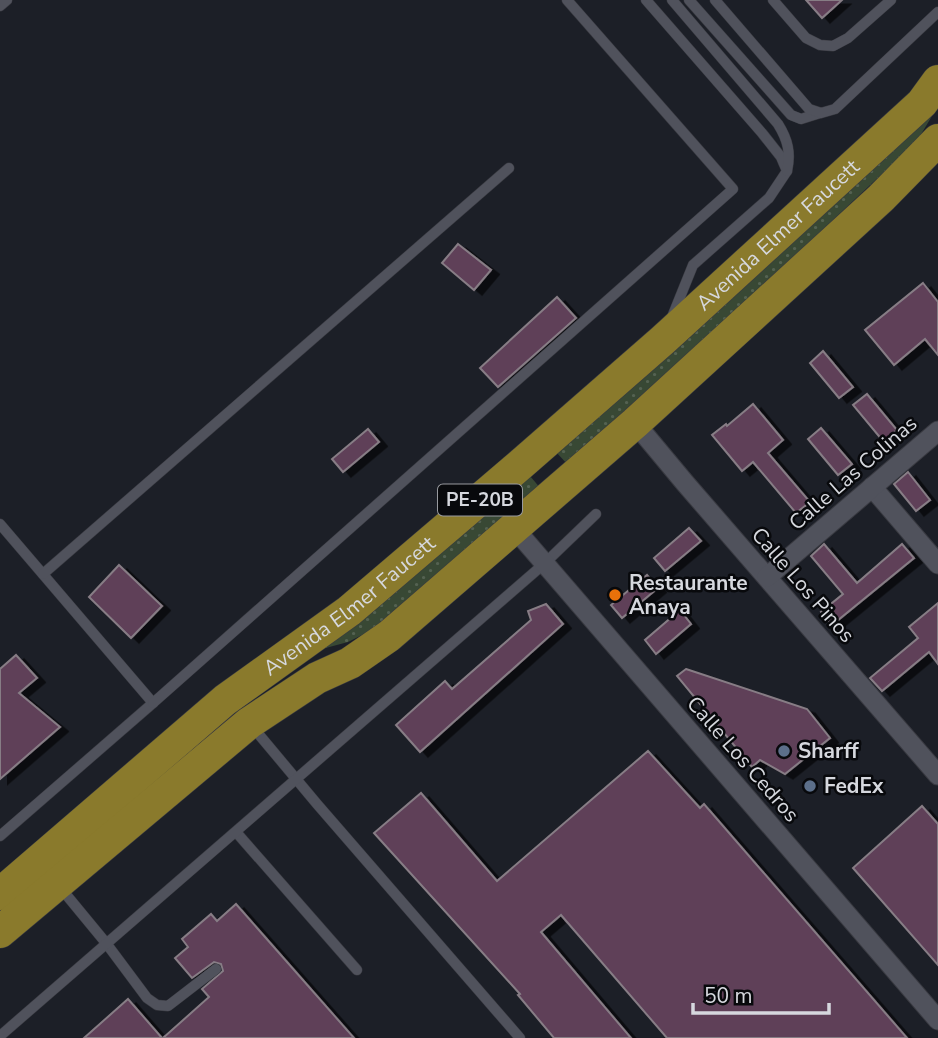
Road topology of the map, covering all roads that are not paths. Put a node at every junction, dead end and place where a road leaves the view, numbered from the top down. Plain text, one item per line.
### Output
1 (7, 0) edge
2 (567, 0) edge
3 (646, 0) edge
4 (672, 0) edge
5 (689, 0) edge
6 (715, 0) edge
7 (773, 0) edge
8 (891, 0) edge
9 (0, 6) edge
10 (938, 12) edge
11 (938, 81) edge
12 (821, 113) junction
13 (938, 140) edge
14 (509, 168) dead end
15 (787, 171) junction
16 (663, 340) junction
17 (635, 423) junction
18 (938, 430) edge
19 (534, 453) junction
20 (563, 485) junction
21 (872, 487) junction
22 (596, 514) dead end
23 (0, 524) edge
24 (514, 528) junction
25 (545, 564) junction
26 (938, 564) edge
27 (43, 574) junction
28 (766, 577) junction
29 (153, 703) junction
30 (237, 712) junction
31 (938, 775) edge
32 (296, 780) junction
33 (236, 832) junction
34 (0, 836) edge
35 (47, 873) junction
36 (0, 894) edge
37 (0, 932) edge
38 (106, 943) junction
39 (216, 969) dead end
40 (357, 970) dead end
41 (938, 1020) edge
42 (0, 1036) edge
43 (520, 1038) edge

1 - 9 lane
2 - 29 lane
3 - 15 lane
4 - 15 lane
5 - 12 lane
6 - 12 lane
7 - 8 lane
10 - 12 lane
11 - 16 highway, Avenida Elmer Faucett / PE-20B
13 - 17 highway, Avenida Elmer Faucett / PE-20B
14 - 27 lane
15 - 16 lane
16 - 19 highway, Avenida Elmer Faucett / PE-20B
17 - 20 highway, Avenida Elmer Faucett / PE-20B
17 - 28 street, Calle Los Pinos
18 - 21 street, Calle Las Colinas
19 - 20 highway
19 - 30 highway, Avenida Elmer Faucett / PE-20B
20 - 24 highway, Avenida Elmer Faucett / PE-20B
21 - 26 street
21 - 28 street, Calle Las Colinas
22 - 25 lane
23 - 27 lane
24 - 25 street, Calle Los Cedros
24 - 30 highway, Avenida Elmer Faucett / PE-20B
25 - 32 lane
25 - 41 street, Calle Los Cedros
27 - 29 lane
28 - 31 street, Calle Los Pinos
29 - 34 lane
30 - 32 lane
30 - 35 highway, Avenida Elmer Faucett / PE-20B
32 - 33 lane
32 - 43 lane
33 - 38 lane
33 - 40 lane
35 - 36 highway, Avenida Elmer Faucett / PE-20B
35 - 37 highway, Avenida Elmer Faucett / PE-20B
35 - 38 lane
38 - 39 lane
38 - 42 lane

